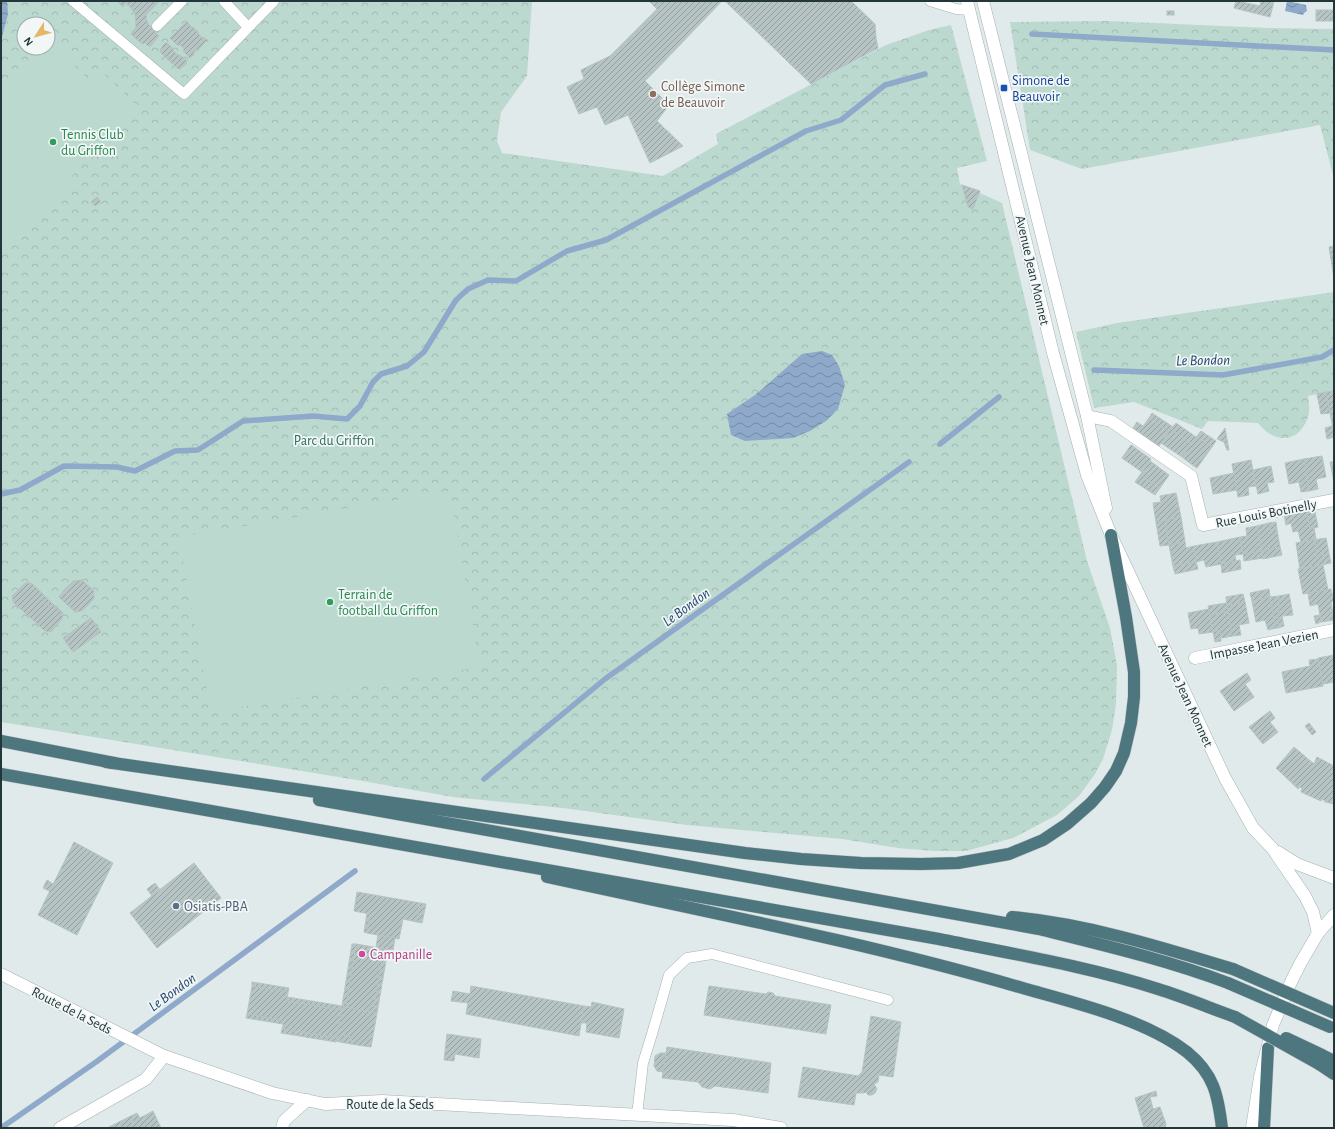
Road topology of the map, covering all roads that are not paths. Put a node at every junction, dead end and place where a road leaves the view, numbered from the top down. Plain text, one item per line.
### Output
1 (73, 1) edge
2 (182, 1) edge
3 (224, 1) edge
4 (274, 1) edge
5 (930, 1) edge
6 (983, 1) edge
7 (968, 5) edge
8 (156, 26) dead end
9 (248, 27) junction
10 (1087, 416) junction
11 (1334, 500) edge
12 (1111, 535) junction
13 (1334, 630) edge
14 (1195, 658) dead end
15 (1, 741) edge
16 (106, 762) junction
17 (1, 774) edge
18 (372, 839) junction
19 (1272, 848) junction
20 (1334, 878) edge
21 (937, 911) junction
22 (1334, 915) edge
23 (1318, 933) junction
24 (1, 974) edge
25 (888, 1000) dead end
26 (1334, 1013) edge
27 (1332, 1028) edge
28 (1268, 1048) junction
29 (164, 1056) junction
30 (1320, 1059) junction
31 (1334, 1061) edge
32 (1334, 1074) edge
33 (307, 1100) junction
34 (637, 1115) junction
35 (60, 1128) edge
36 (282, 1128) edge
37 (781, 1128) edge
38 (1222, 1128) edge
39 (1252, 1128) edge
40 (1264, 1128) edge

1 - 9 lane
2 - 8 lane
3 - 9 lane
4 - 9 lane
5 - 7 lane
6 - 10 street, Avenue Jean Monnet
7 - 12 street, Avenue Jean Monnet
10 - 11 street, Rue Louis Botinelly
10 - 12 street, Avenue Jean Monnet
12 - 16 highway
12 - 19 street, Avenue Jean Monnet
13 - 14 street, Impasse Jean Vezien
15 - 16 highway
16 - 21 highway
17 - 18 highway
18 - 30 highway, bridge
18 - 38 highway
19 - 20 street, Avenue Jean Monnet
19 - 23 street, Avenue Jean Monnet
21 - 26 highway, bridge
21 - 27 highway, bridge
22 - 23 street
23 - 28 street
24 - 29 street, Route de la Seds
25 - 34 lane
28 - 39 street
28 - 40 highway
29 - 33 street, Route de la Seds
29 - 35 street
30 - 31 highway
30 - 32 highway
33 - 34 street, Route de la Seds
33 - 36 street
34 - 37 street, Route de la Seds

